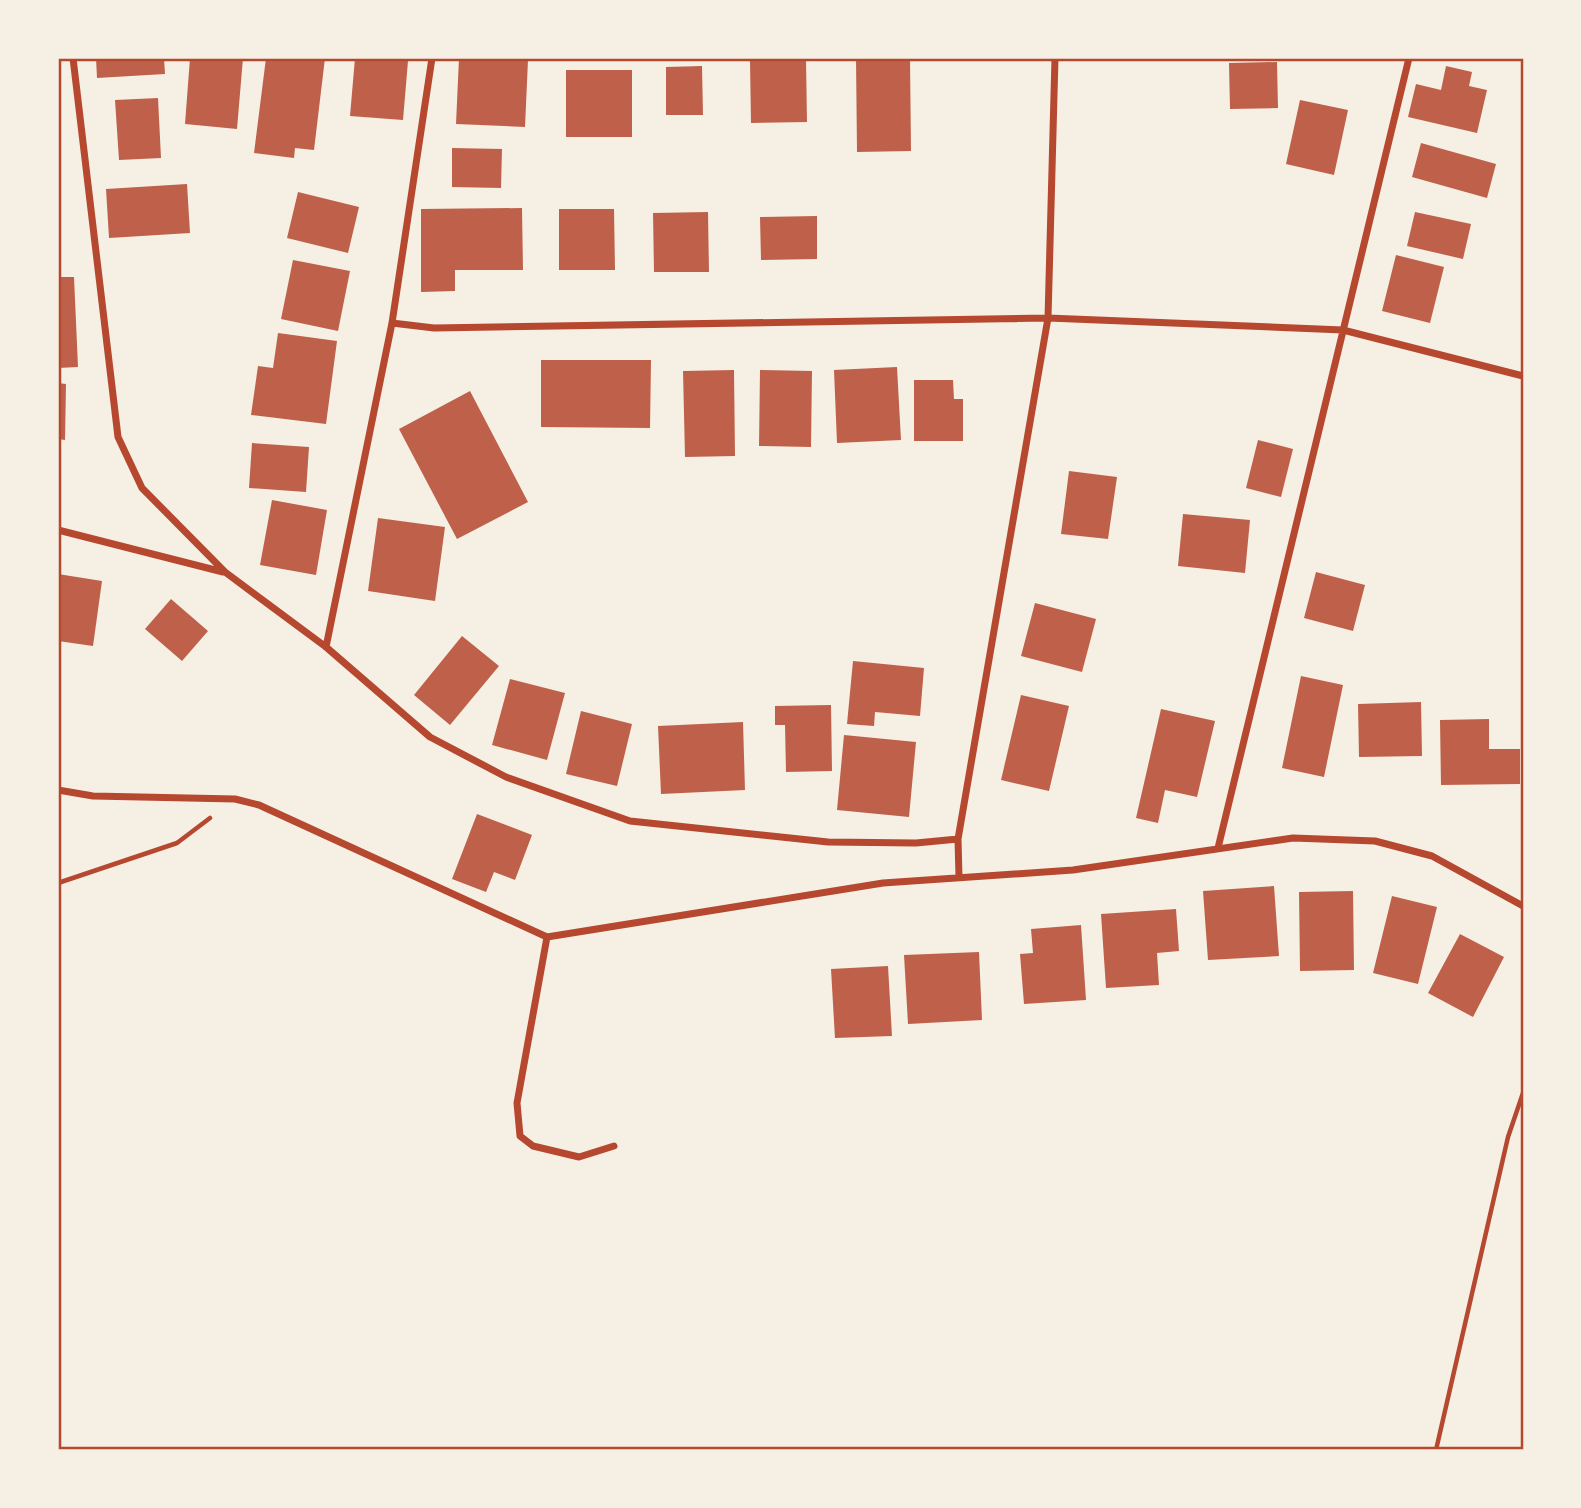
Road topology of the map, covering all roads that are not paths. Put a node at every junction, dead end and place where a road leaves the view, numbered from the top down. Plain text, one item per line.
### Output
1 (73, 58) edge
2 (432, 58) edge
3 (1055, 58) edge
4 (1409, 58) edge
5 (1048, 318) junction
6 (392, 323) junction
7 (1343, 330) junction
8 (1523, 376) edge
9 (58, 530) edge
10 (225, 572) junction
11 (326, 648) junction
12 (58, 790) edge
13 (958, 839) junction
14 (1218, 848) junction
15 (960, 877) junction
16 (1523, 906) edge
17 (547, 937) junction
18 (614, 1146) dead end

1 - 10 street
2 - 6 street
3 - 5 street
4 - 7 street
5 - 6 street
5 - 7 street
5 - 13 street
6 - 11 street
7 - 8 street
7 - 14 street
9 - 10 street
10 - 11 street
11 - 13 street
12 - 17 street
13 - 15 street
14 - 15 street
14 - 16 street
15 - 17 street
17 - 18 street

